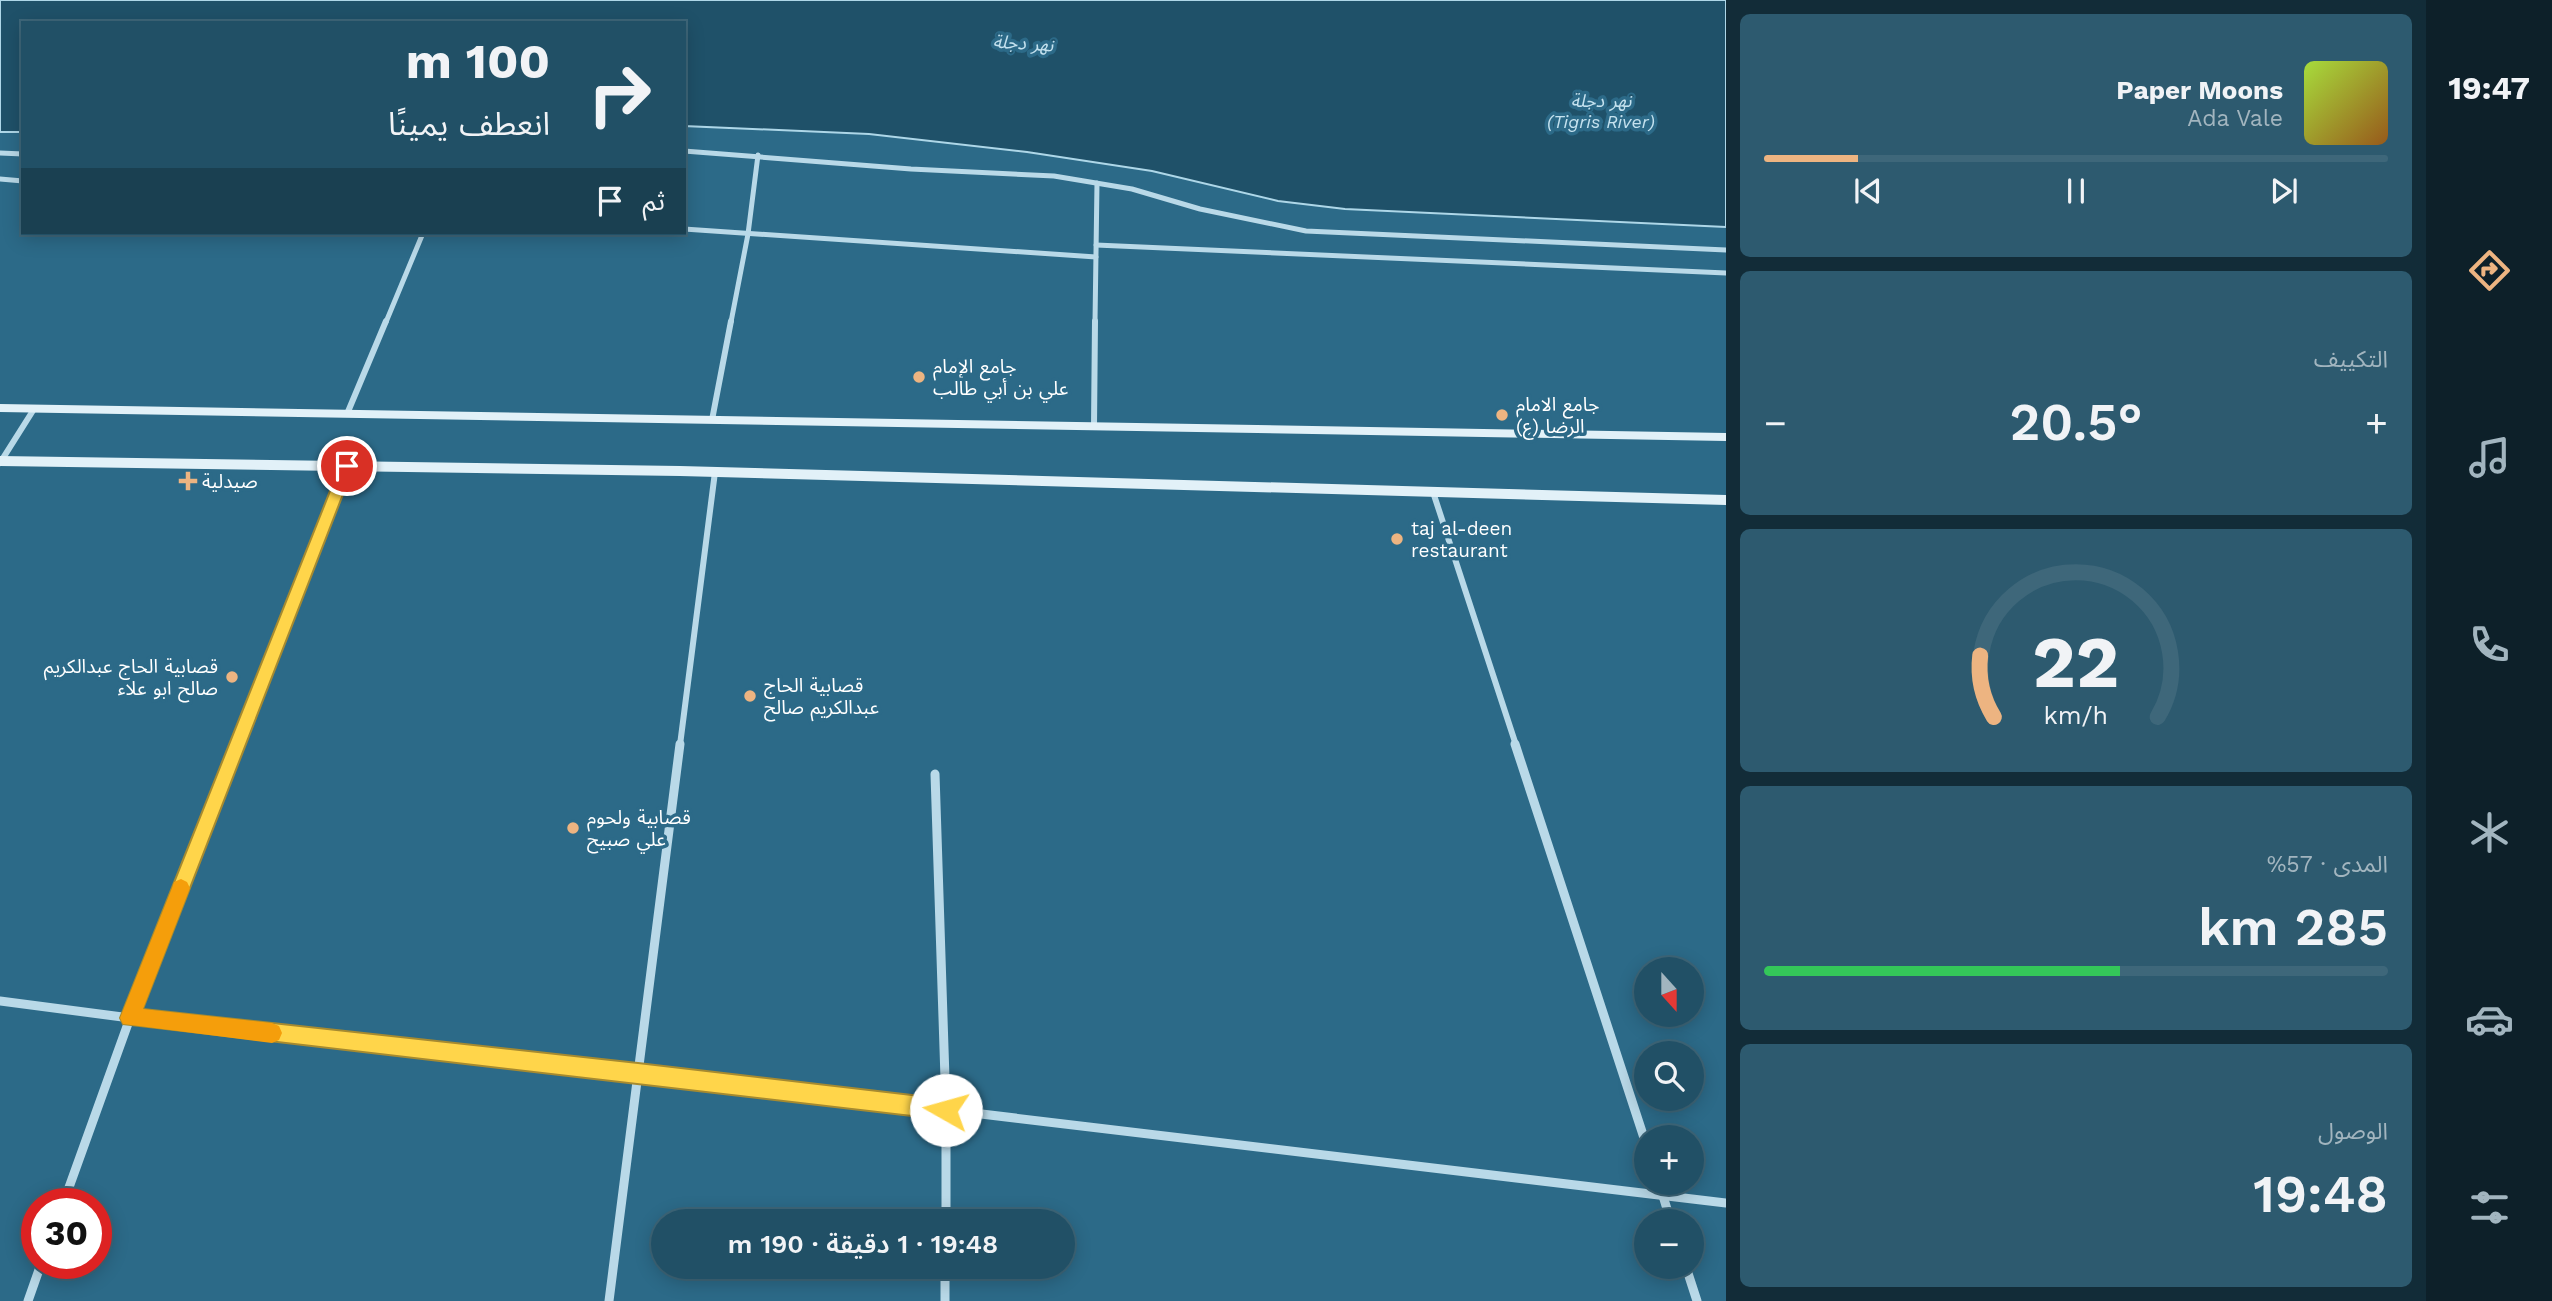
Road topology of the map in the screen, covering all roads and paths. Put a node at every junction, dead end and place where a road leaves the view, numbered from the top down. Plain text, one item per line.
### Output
1 (686, 151) edge
2 (0, 153) edge
3 (21, 154) edge
4 (758, 155) junction
5 (0, 179) edge
6 (21, 181) edge
7 (1097, 183) junction
8 (686, 229) edge
9 (748, 234) junction
10 (422, 235) edge
11 (1096, 245) junction
12 (1726, 250) edge
13 (1096, 257) junction
14 (1726, 273) edge
15 (0, 408) edge
16 (34, 409) junction
17 (347, 414) junction
18 (712, 420) junction
19 (1094, 426) junction
20 (1726, 437) edge
21 (0, 462) edge
22 (347, 466) junction
23 (715, 472) junction
24 (1433, 492) junction
25 (1726, 500) edge
26 (935, 774) dead end
27 (0, 1001) edge
28 (130, 1018) junction
29 (638, 1073) junction
30 (946, 1110) junction
31 (1640, 1125) edge
32 (69, 1188) edge
33 (1634, 1192) edge
34 (1663, 1195) joint
35 (1726, 1203) edge
36 (946, 1209) edge
37 (1667, 1209) edge
38 (36, 1279) edge
39 (945, 1279) edge
40 (1690, 1279) edge
41 (28, 1301) edge
42 (609, 1301) edge
43 (945, 1301) edge
44 (1697, 1301) edge

1 - 4 street
2 - 3 street
4 - 7 street
4 - 9 street
5 - 6 street
7 - 11 street
7 - 12 street
8 - 9 street
9 - 13 street
9 - 18 street
10 - 17 street
11 - 13 street
11 - 14 street
13 - 19 street
15 - 16 main road
16 - 17 main road
16 - 21 street
17 - 18 main road
18 - 19 main road
19 - 20 main road
21 - 22 main road
22 - 23 main road
22 - 28 street
23 - 24 main road
23 - 29 street
24 - 25 main road
24 - 31 street
26 - 30 street
27 - 28 street
28 - 29 street
28 - 32 street
29 - 30 street
29 - 42 street
30 - 33 street
30 - 36 street
34 - 35 street
34 - 37 street
38 - 41 street
39 - 43 street
40 - 44 street

